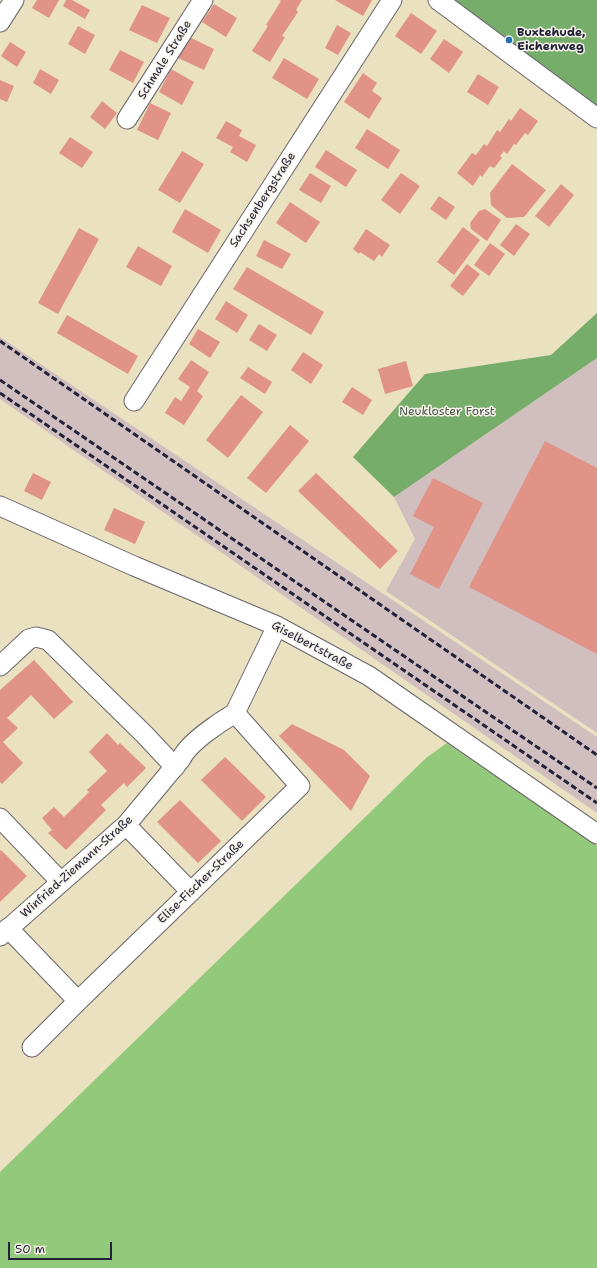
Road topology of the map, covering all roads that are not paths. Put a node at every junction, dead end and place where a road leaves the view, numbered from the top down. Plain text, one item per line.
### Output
1 (14, 0) edge
2 (203, 0) edge
3 (392, 0) edge
4 (438, 0) edge
5 (0, 22) edge
6 (597, 118) edge
7 (127, 119) dead end
8 (134, 401) dead end
9 (0, 506) edge
10 (277, 626) junction
11 (0, 666) edge
12 (235, 713) junction
13 (175, 767) junction
14 (0, 818) edge
15 (126, 825) junction
16 (597, 834) edge
17 (61, 882) junction
18 (191, 892) junction
19 (4, 932) edge
20 (78, 1001) junction
21 (32, 1047) dead end

1 - 5 street
2 - 7 street, Schmale Straße
3 - 8 street, Sachsenbergstraße
4 - 6 street
9 - 10 street, Giselbertstraße
10 - 12 street
10 - 16 street, Giselbertstraße
11 - 13 street
12 - 13 street, Winfried-Ziemann-Straße
12 - 18 street, Elise-Fischer-Straße
13 - 15 street, Winfried-Ziemann-Straße
14 - 17 street
15 - 17 street, Winfried-Ziemann-Straße
15 - 18 street
17 - 19 street, Winfried-Ziemann-Straße
18 - 20 street, Elise-Fischer-Straße
19 - 20 street
20 - 21 street, Elise-Fischer-Straße

